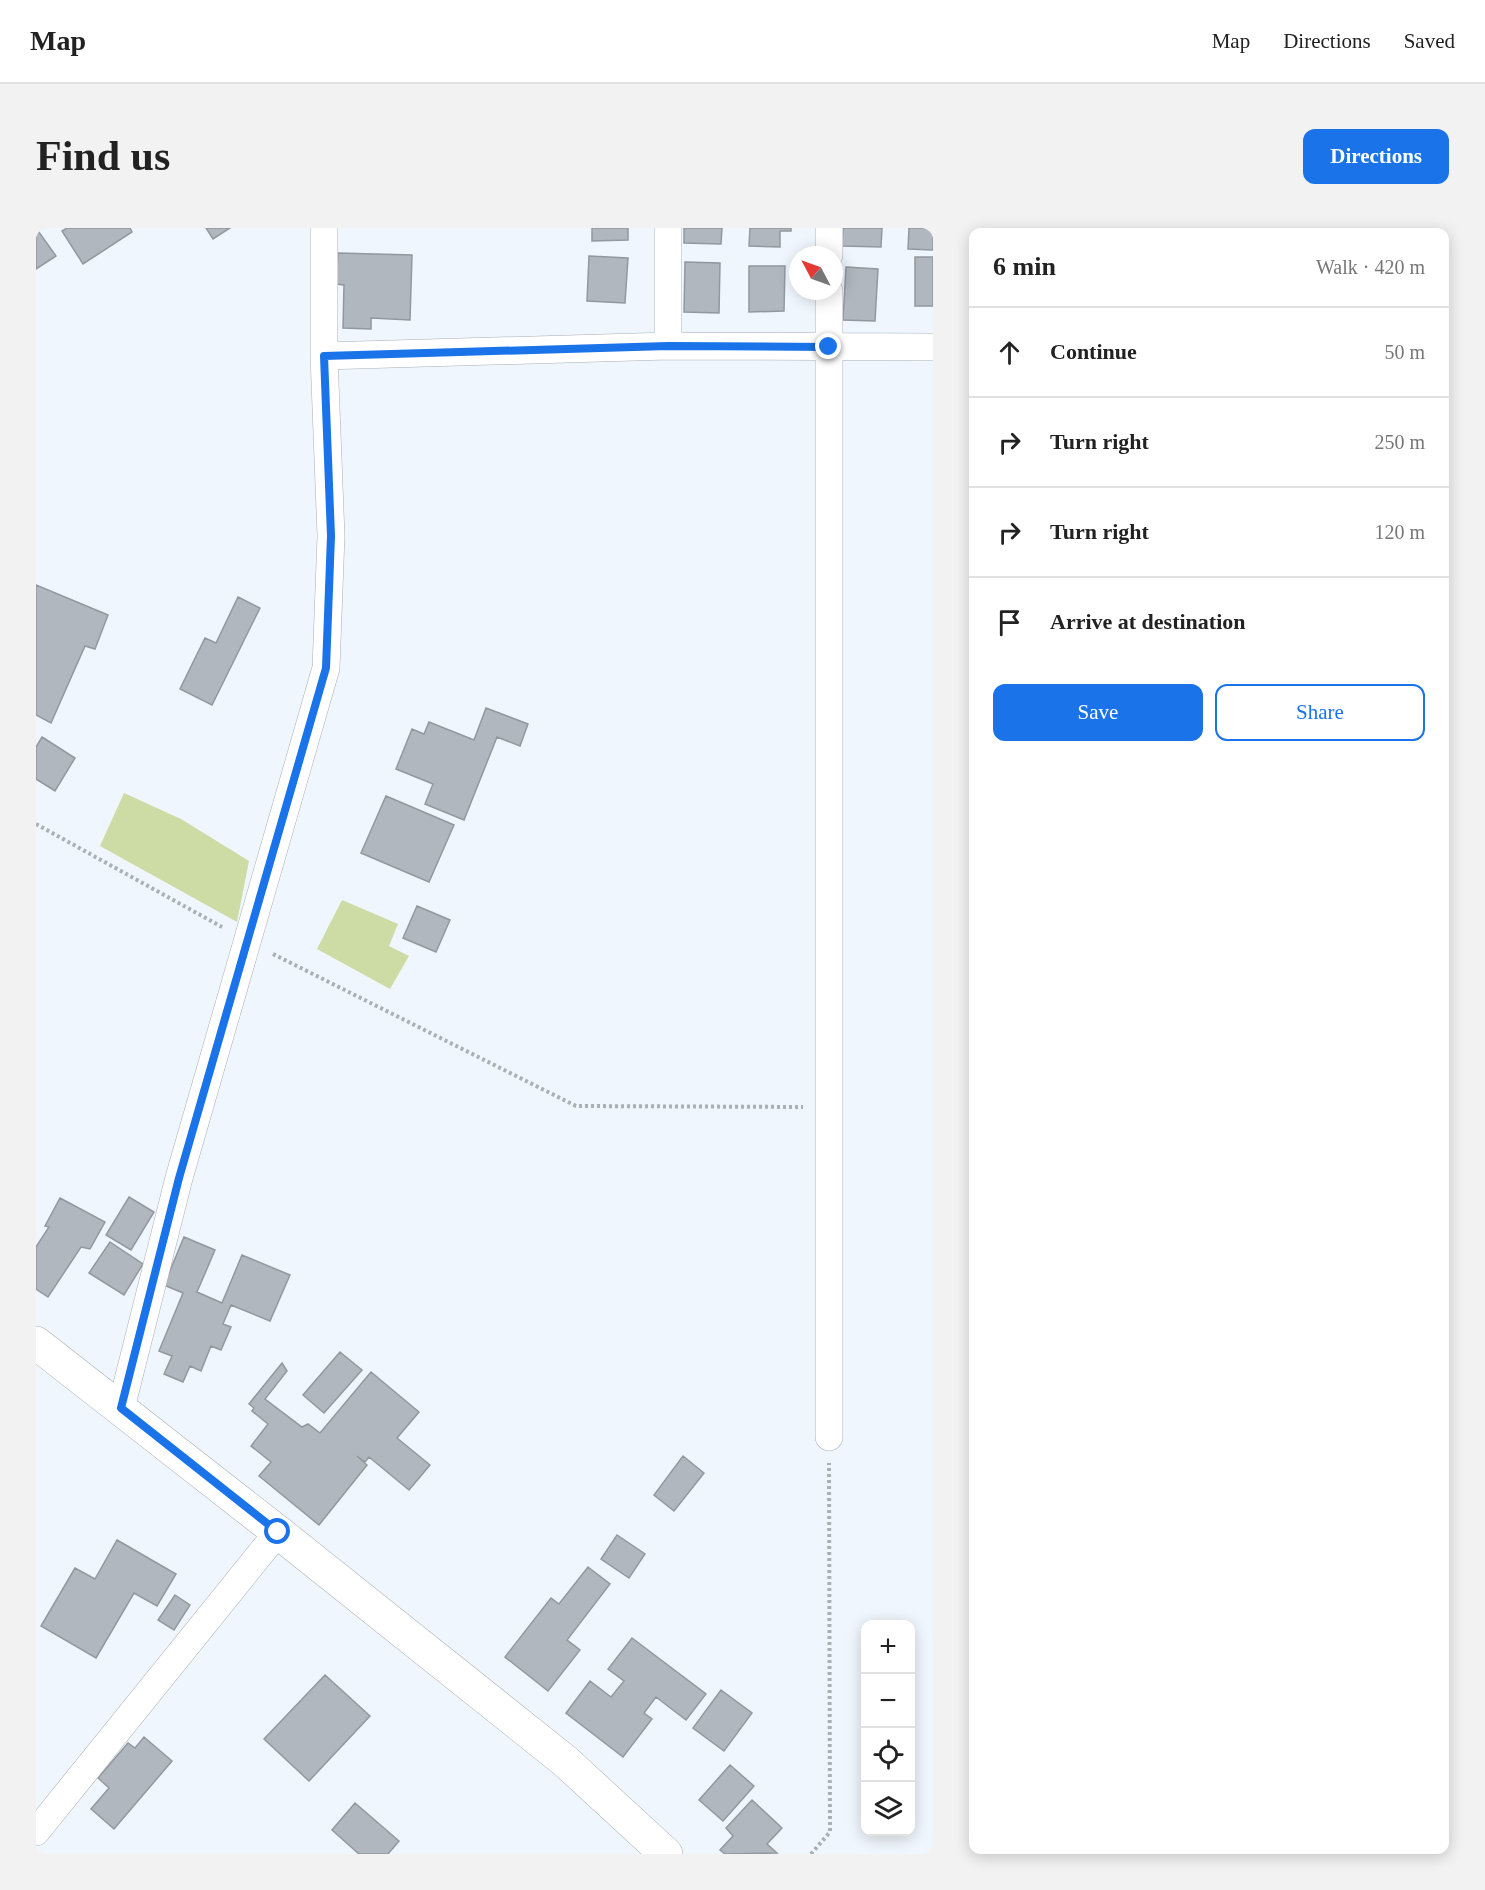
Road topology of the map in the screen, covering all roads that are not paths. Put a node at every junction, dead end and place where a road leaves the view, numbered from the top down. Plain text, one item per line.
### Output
1 (324, 228) edge
2 (668, 228) edge
3 (829, 228) edge
4 (829, 246) edge
5 (829, 300) edge
6 (668, 346) junction
7 (829, 347) junction
8 (933, 347) edge
9 (324, 356) junction
10 (36, 1343) edge
11 (121, 1408) junction
12 (829, 1437) road end
13 (278, 1532) junction
14 (36, 1832) edge
15 (666, 1854) edge

1 - 9 street
2 - 6 street
3 - 4 street
5 - 7 street
6 - 7 street
6 - 9 street
7 - 8 street
7 - 12 street
9 - 11 street
10 - 11 street
11 - 13 street
13 - 14 street
13 - 15 street

